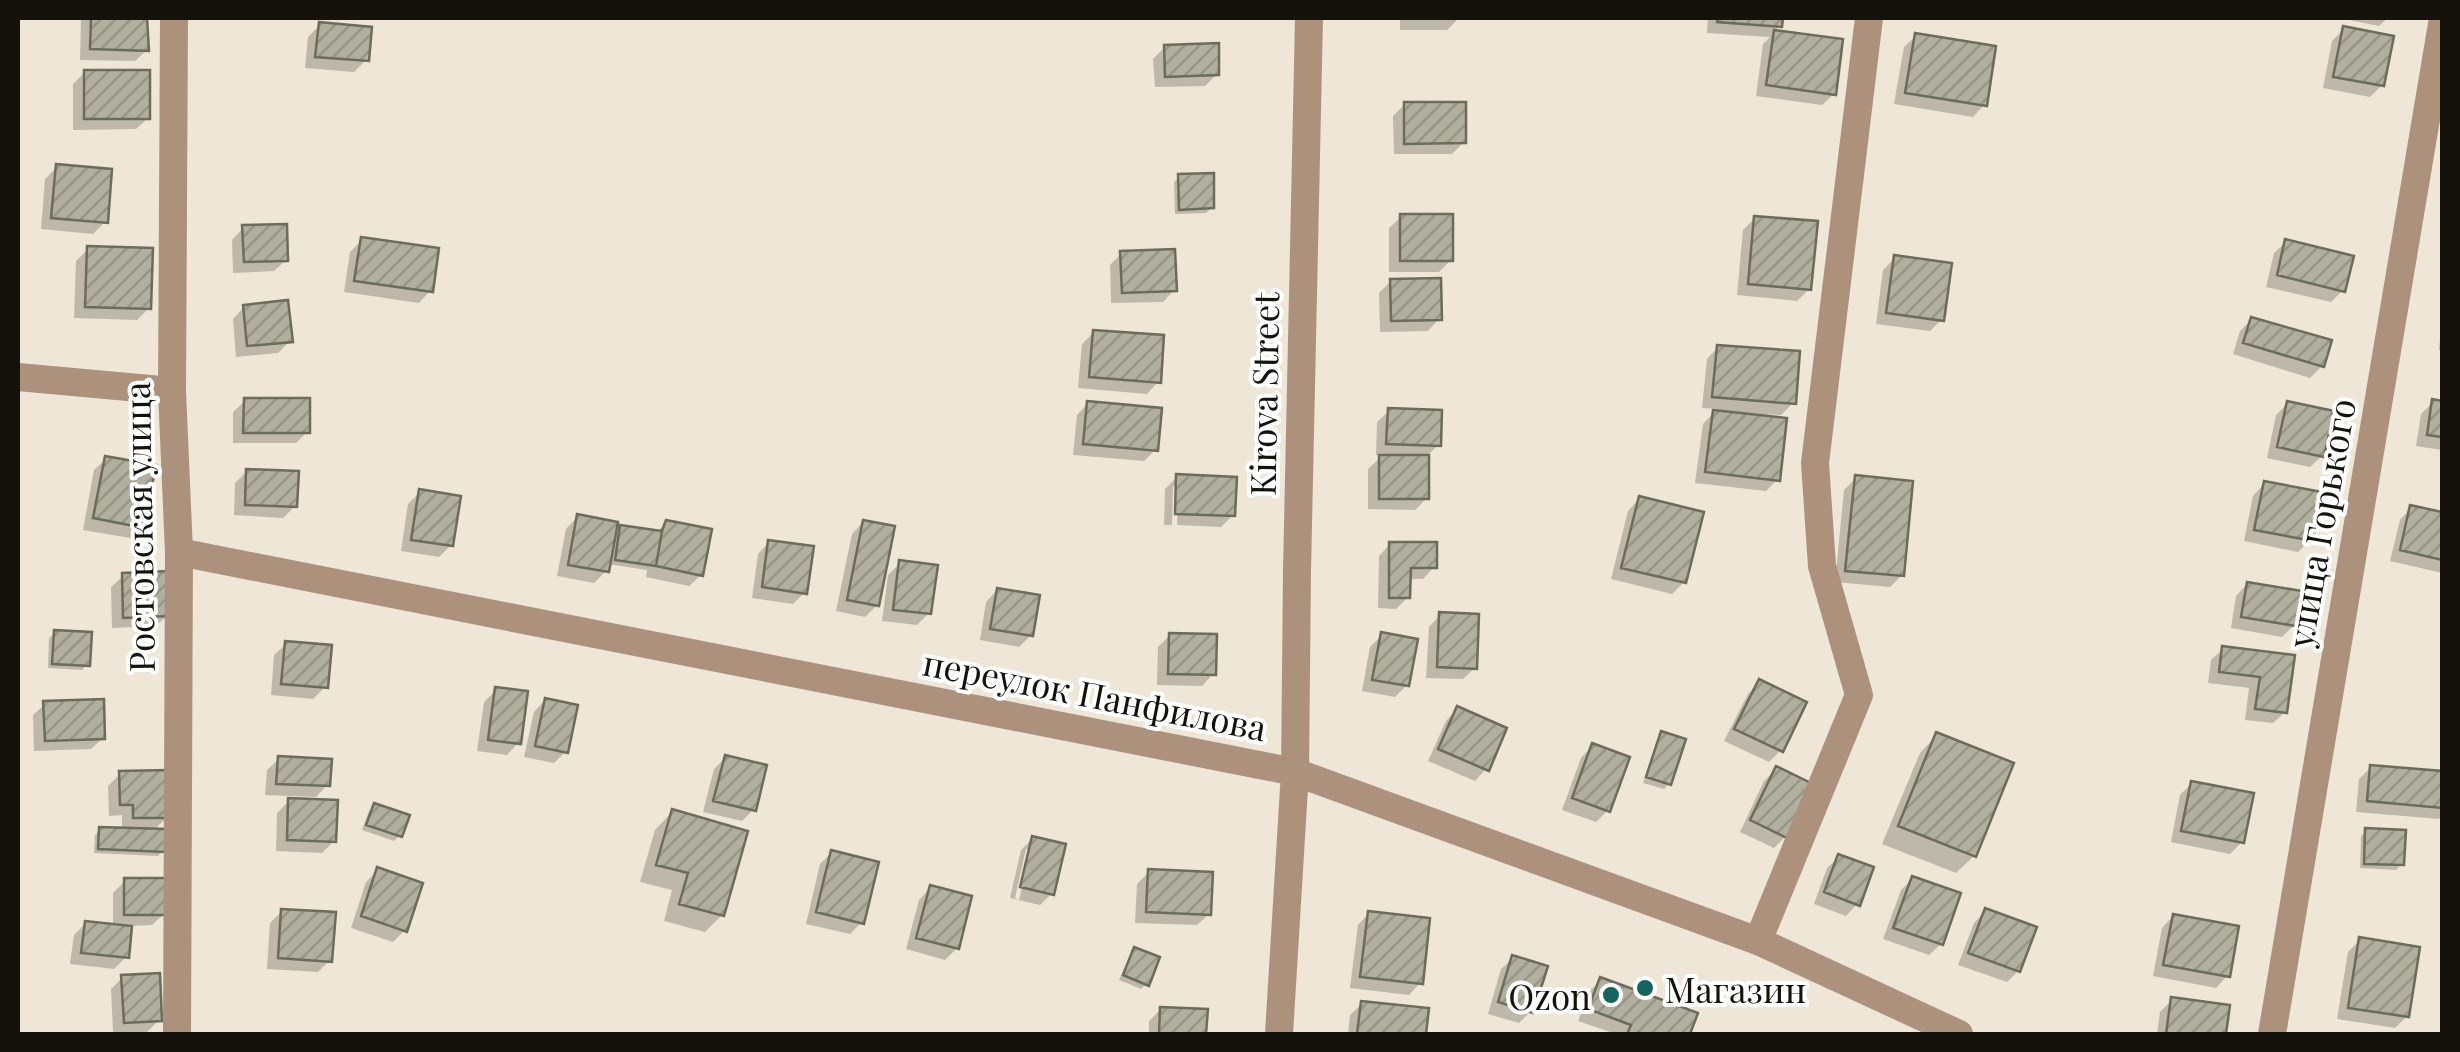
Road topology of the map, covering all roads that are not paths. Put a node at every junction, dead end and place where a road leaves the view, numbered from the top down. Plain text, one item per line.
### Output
1 (174, 18) edge
2 (1309, 18) edge
3 (1868, 18) edge
4 (2442, 24) edge
5 (18, 377) edge
6 (172, 391) junction
7 (179, 552) junction
8 (1295, 772) junction
9 (1758, 941) junction
10 (177, 1034) edge
11 (1279, 1034) edge
12 (1958, 1034) edge
13 (2272, 1034) edge

1 - 6 street, Ростовская улица
2 - 8 street, Kirova Street
3 - 9 street
4 - 13 street, улица Горького
5 - 6 street
6 - 7 street, Ростовская улица
7 - 8 street, переулок Панфилова
7 - 10 street, Ростовская улица
8 - 9 street, переулок Панфилова
8 - 11 street, Kirova Street
9 - 12 street, переулок Панфилова

